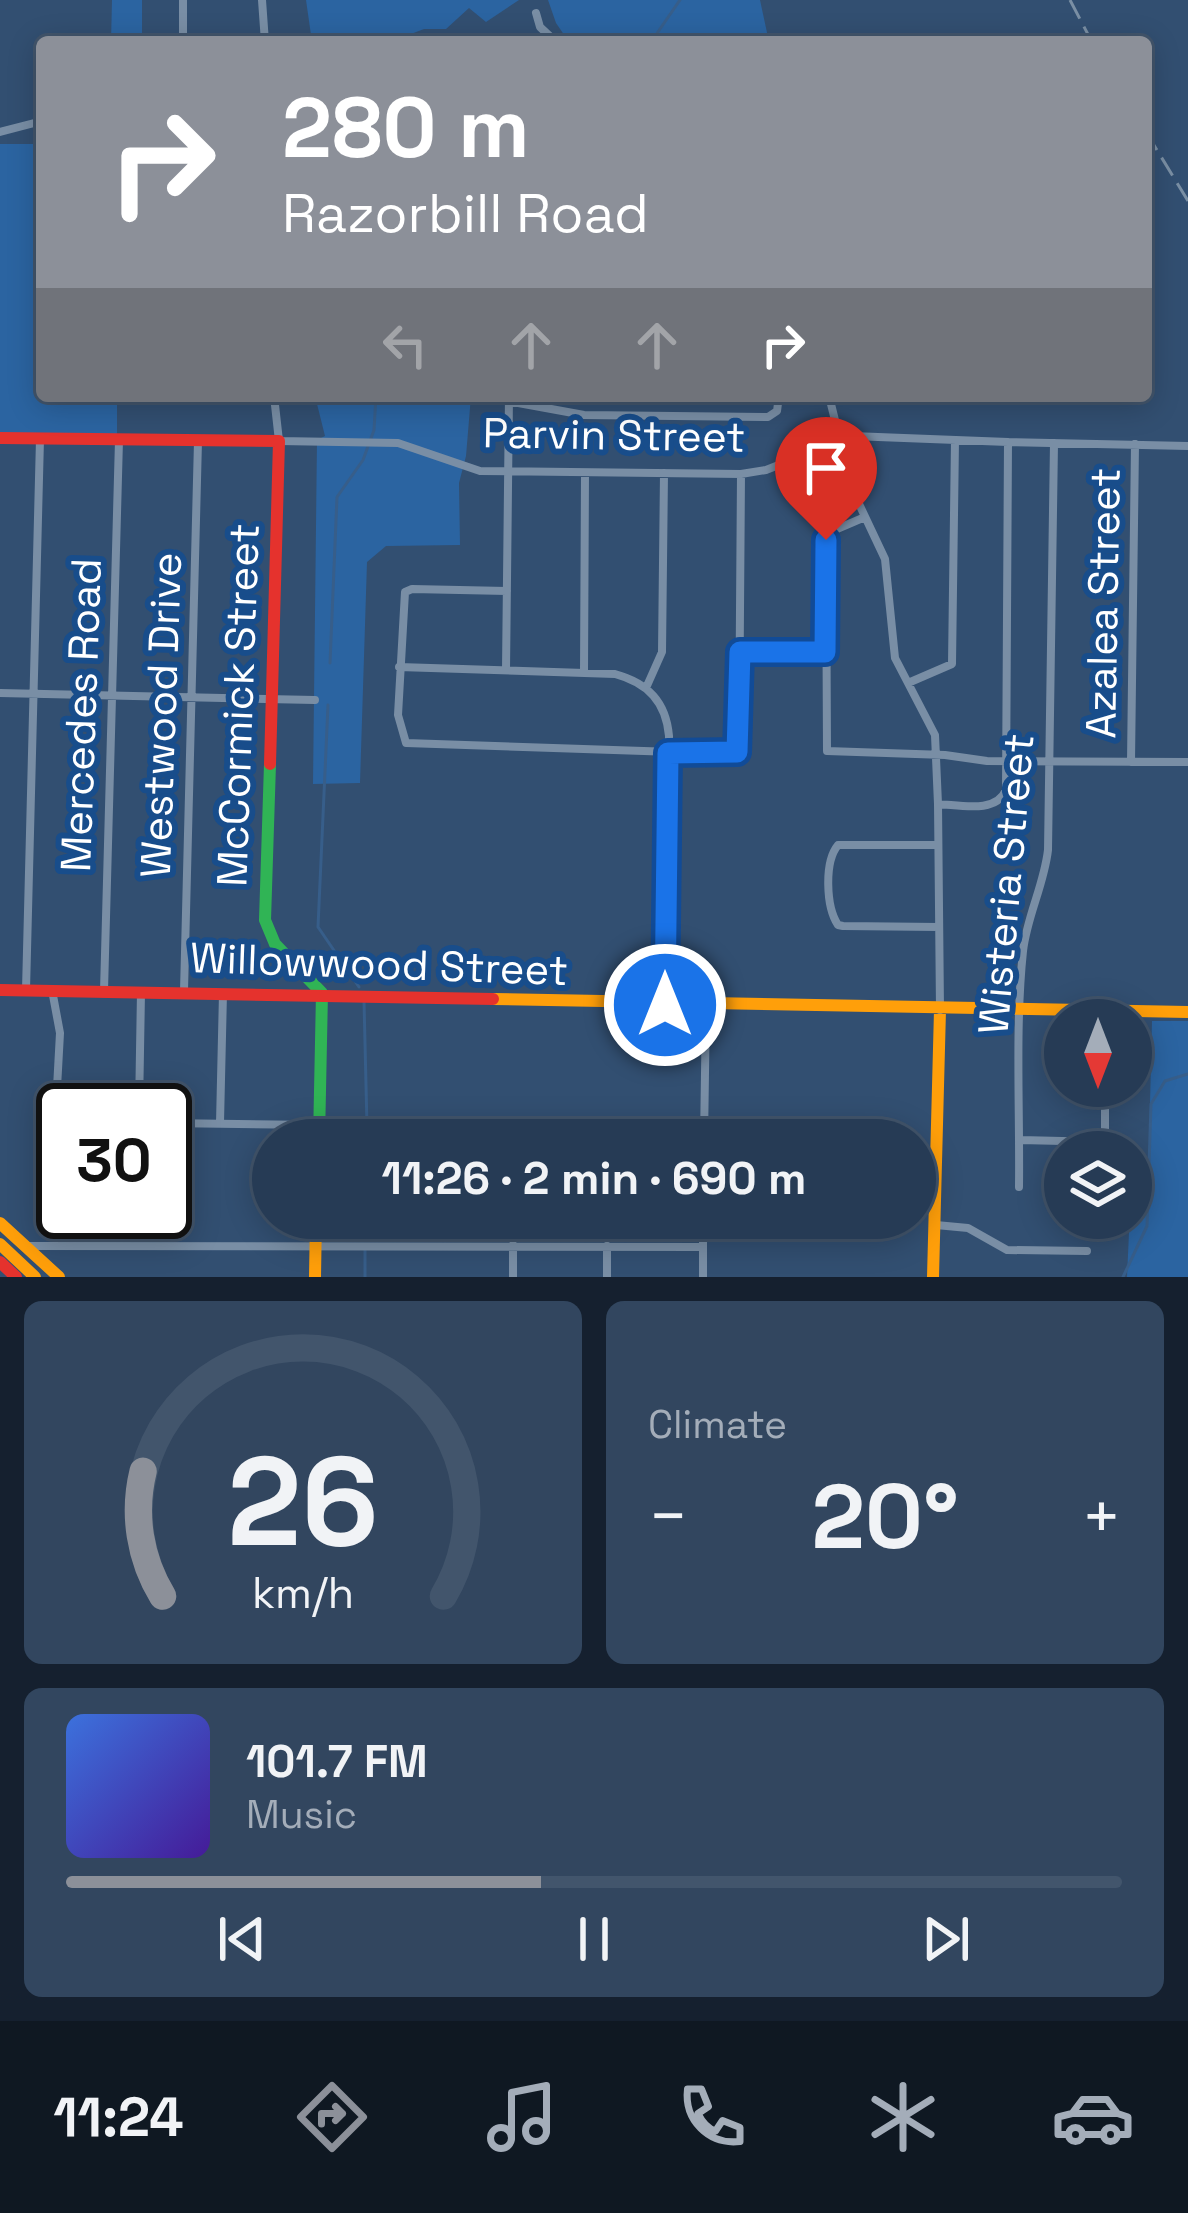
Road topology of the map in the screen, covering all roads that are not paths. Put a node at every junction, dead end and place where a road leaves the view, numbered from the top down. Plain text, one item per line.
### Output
1 (183, 0) edge
2 (262, 0) edge
3 (536, 13) dead end
4 (183, 36) edge
5 (265, 36) edge
6 (550, 36) edge
7 (36, 122) edge
8 (0, 131) edge
9 (275, 402) edge
10 (508, 402) edge
11 (522, 402) edge
12 (777, 402) edge
13 (830, 402) edge
14 (0, 438) edge
15 (40, 439) junction
16 (118, 440) junction
17 (838, 440) junction
18 (955, 440) junction
19 (198, 441) junction
20 (279, 441) junction
21 (1008, 442) junction
22 (1054, 443) junction
23 (1135, 444) junction
24 (1188, 446) edge
25 (508, 472) junction
26 (585, 473) junction
27 (664, 473) junction
28 (741, 474) junction
29 (865, 517) junction
30 (507, 591) junction
31 (740, 652) junction
32 (825, 652) junction
33 (399, 667) junction
34 (506, 670) junction
35 (584, 672) junction
36 (908, 683) junction
37 (646, 688) junction
38 (0, 693) edge
39 (33, 694) junction
40 (112, 696) junction
41 (192, 698) junction
42 (272, 700) junction
43 (315, 700) dead end
44 (668, 753) junction
45 (938, 754) junction
46 (1006, 761) junction
47 (1051, 761) junction
48 (1131, 762) junction
49 (1188, 762) edge
50 (938, 804) junction
51 (937, 845) junction
52 (938, 927) junction
53 (301, 971) junction
54 (0, 990) edge
55 (26, 990) junction
56 (52, 990) junction
57 (104, 991) junction
58 (141, 991) junction
59 (184, 991) junction
60 (224, 991) junction
61 (290, 992) junction
62 (322, 993) junction
63 (665, 1005) junction
64 (706, 1006) junction
65 (940, 1010) junction
66 (1022, 1010) junction
67 (1188, 1012) edge
68 (57, 1083) edge
69 (139, 1083) edge
70 (1105, 1107) edge
71 (319, 1119) edge
72 (704, 1119) edge
73 (192, 1123) edge
74 (220, 1123) junction
75 (252, 1126) edge
76 (1020, 1140) junction
77 (1019, 1187) dead end
78 (937, 1190) joint
79 (0, 1223) edge
80 (936, 1225) joint
81 (316, 1239) edge
82 (703, 1239) edge
83 (935, 1239) edge
84 (0, 1244) edge
85 (316, 1244) junction
86 (514, 1245) junction
87 (26, 1246) junction
88 (607, 1246) junction
89 (703, 1247) junction
90 (1087, 1251) dead end
91 (0, 1262) edge
92 (16, 1277) edge
93 (35, 1277) edge
94 (59, 1277) edge
95 (315, 1277) edge
96 (513, 1277) edge
97 (607, 1277) edge
98 (703, 1277) edge
99 (933, 1277) edge

1 - 4 street
2 - 5 street
3 - 6 street
7 - 8 street
9 - 20 street, McCormick Street
10 - 25 street
11 - 12 street
13 - 17 street
14 - 15 main road, Parvin Street
15 - 16 main road, Parvin Street
15 - 39 street
16 - 19 main road, Parvin Street
16 - 40 street, Mercedes Road
17 - 18 street, Parvin Street
17 - 28 street, Parvin Street
17 - 29 street
18 - 21 street, Parvin Street
18 - 36 street
19 - 20 main road, Parvin Street
19 - 41 street, Westwood Drive
20 - 25 street, Parvin Street
20 - 42 main road, McCormick Street
21 - 22 street, Parvin Street
21 - 46 street
22 - 23 street, Parvin Street
22 - 47 street, Wisteria Street
23 - 24 street, Parvin Street
23 - 48 street, Azalea Street
25 - 26 street, Parvin Street
25 - 30 street
26 - 27 street, Parvin Street
26 - 35 street
27 - 28 street, Parvin Street
27 - 37 street
28 - 31 street
29 - 32 street
29 - 36 street
30 - 33 street
30 - 34 street
31 - 32 street
31 - 44 street
32 - 45 street
33 - 34 street
33 - 44 street
34 - 35 street
35 - 37 street
36 - 45 street
37 - 44 street
38 - 39 street
39 - 40 street
39 - 55 street
40 - 41 street
40 - 57 street, Mercedes Road
41 - 42 street
41 - 59 street, Westwood Drive
42 - 43 street
42 - 53 main road, McCormick Street
44 - 63 street
45 - 46 street
45 - 50 street
46 - 47 street
46 - 50 street
47 - 48 street
47 - 66 street, Wisteria Street
48 - 49 street
50 - 51 street
51 - 52 street
51 - 52 street
52 - 65 street
53 - 61 main road
53 - 62 main road, McCormick Street
54 - 55 main road, Willowwood Street
55 - 56 main road, Willowwood Street
56 - 57 main road, Willowwood Street
56 - 68 street
57 - 58 main road, Willowwood Street
58 - 59 main road, Willowwood Street
58 - 69 street
59 - 60 main road, Willowwood Street
60 - 61 main road, Willowwood Street
60 - 74 street
61 - 62 main road, Willowwood Street
62 - 63 main road, Willowwood Street
62 - 71 main road
63 - 64 main road, Willowwood Street
64 - 65 main road, Willowwood Street
64 - 72 street
65 - 66 main road, Willowwood Street
65 - 78 main road
66 - 67 main road, Willowwood Street
66 - 76 street, Wisteria Street
70 - 76 street
73 - 74 street
74 - 75 street
76 - 77 street, Wisteria Street
78 - 80 main road
79 - 87 main road
80 - 90 street
81 - 85 main road
82 - 89 street
83 - 99 main road
84 - 93 main road
85 - 86 street
85 - 87 street
85 - 95 main road
86 - 88 street
86 - 96 street
87 - 94 main road
88 - 89 street
88 - 97 street
89 - 98 street
91 - 92 main road

